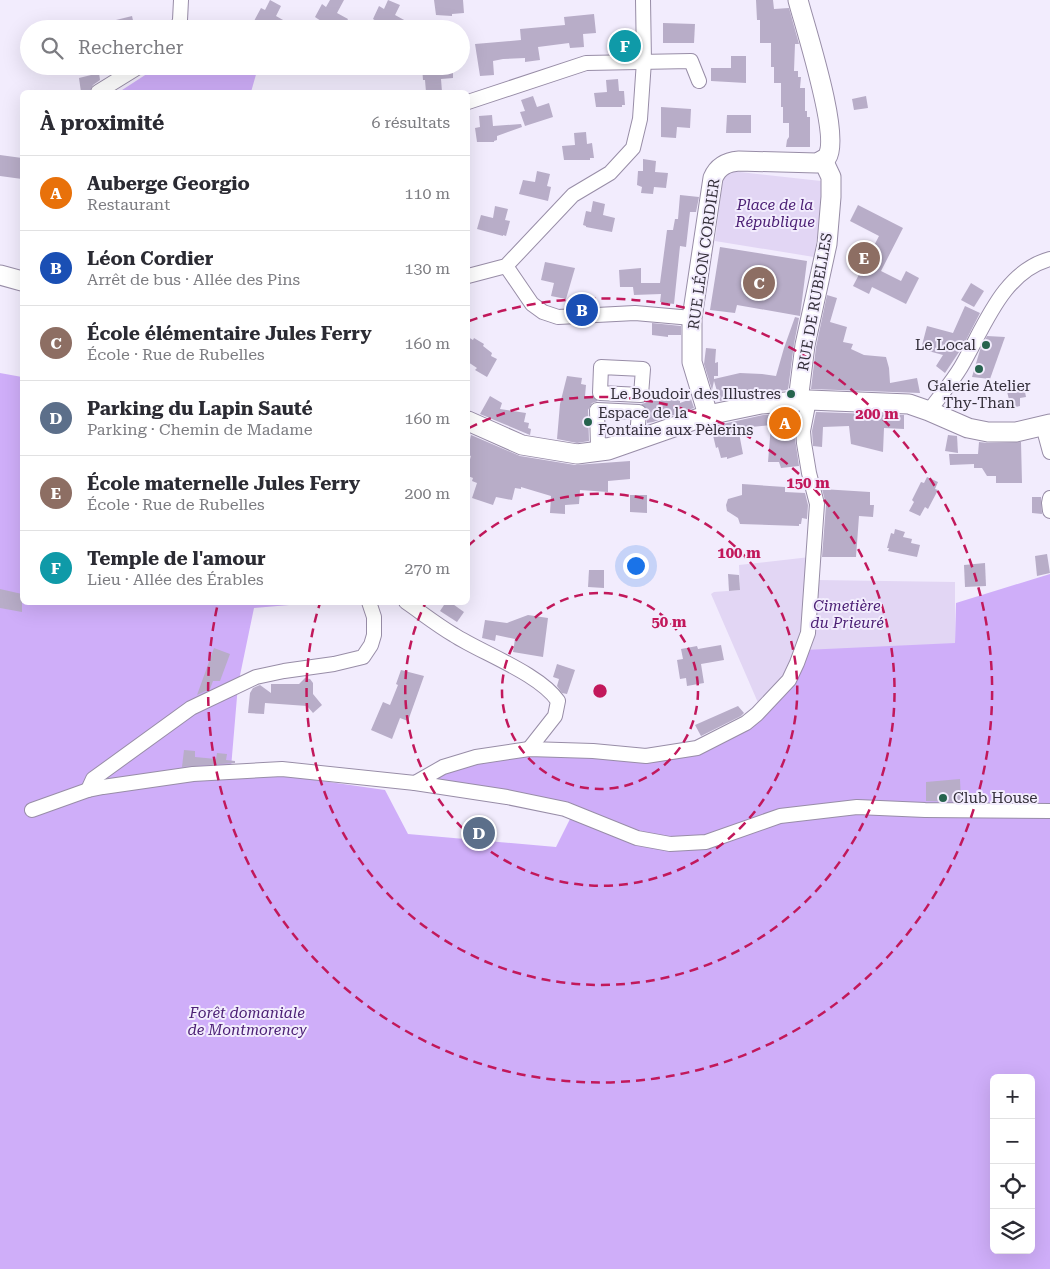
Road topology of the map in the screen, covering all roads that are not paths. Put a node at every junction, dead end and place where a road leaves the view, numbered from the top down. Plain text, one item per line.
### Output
1 (181, 0) edge
2 (643, 0) edge
3 (798, 0) edge
4 (180, 20) edge
5 (644, 61) junction
6 (125, 75) edge
7 (699, 81) dead end
8 (101, 90) edge
9 (470, 101) edge
10 (823, 160) junction
11 (1050, 259) edge
12 (506, 266) junction
13 (0, 275) edge
14 (470, 275) edge
15 (20, 280) edge
16 (692, 318) junction
17 (804, 401) junction
18 (929, 410) junction
19 (708, 415) junction
20 (470, 422) edge
21 (1046, 425) edge
22 (1050, 452) edge
23 (1050, 498) edge
24 (1050, 511) edge
25 (370, 605) edge
26 (410, 605) edge
27 (529, 749) junction
28 (415, 783) junction
29 (88, 790) junction
30 (32, 810) dead end
31 (1050, 811) edge

1 - 4 street
2 - 5 street
3 - 10 street
5 - 7 street
5 - 9 street
5 - 12 street
6 - 8 street
10 - 16 street, RUE LÉON CORDIER
10 - 17 street, RUE DE RUBELLES
11 - 18 street
12 - 14 street
12 - 16 street
13 - 15 street
16 - 19 street, RUE LÉON CORDIER
17 - 18 street
17 - 19 street
17 - 27 street
18 - 21 street
19 - 20 street
21 - 22 street
23 - 24 street
25 - 29 street
26 - 27 street
27 - 28 street
28 - 29 street
28 - 31 street
29 - 30 street

